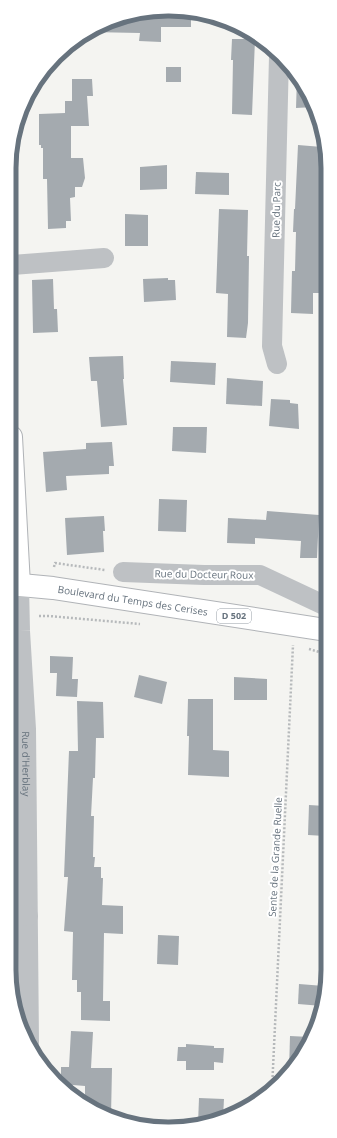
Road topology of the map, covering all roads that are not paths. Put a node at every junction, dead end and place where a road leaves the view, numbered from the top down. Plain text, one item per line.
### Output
1 (279, 64) edge
2 (104, 258) dead end
3 (16, 265) edge
4 (277, 364) dead end
5 (123, 572) dead end
6 (16, 584) edge
7 (321, 604) edge
8 (16, 619) edge
9 (321, 629) edge
10 (19, 915) edge
11 (28, 1028) edge

1 - 4 street, Rue du Parc
2 - 3 street
5 - 7 street, Rue du Docteur Roux
6 - 9 main road, Boulevard du Temps des Cerises / D 502
8 - 10 street, Rue d'Herblay
10 - 11 street, Rue d'Herblay

